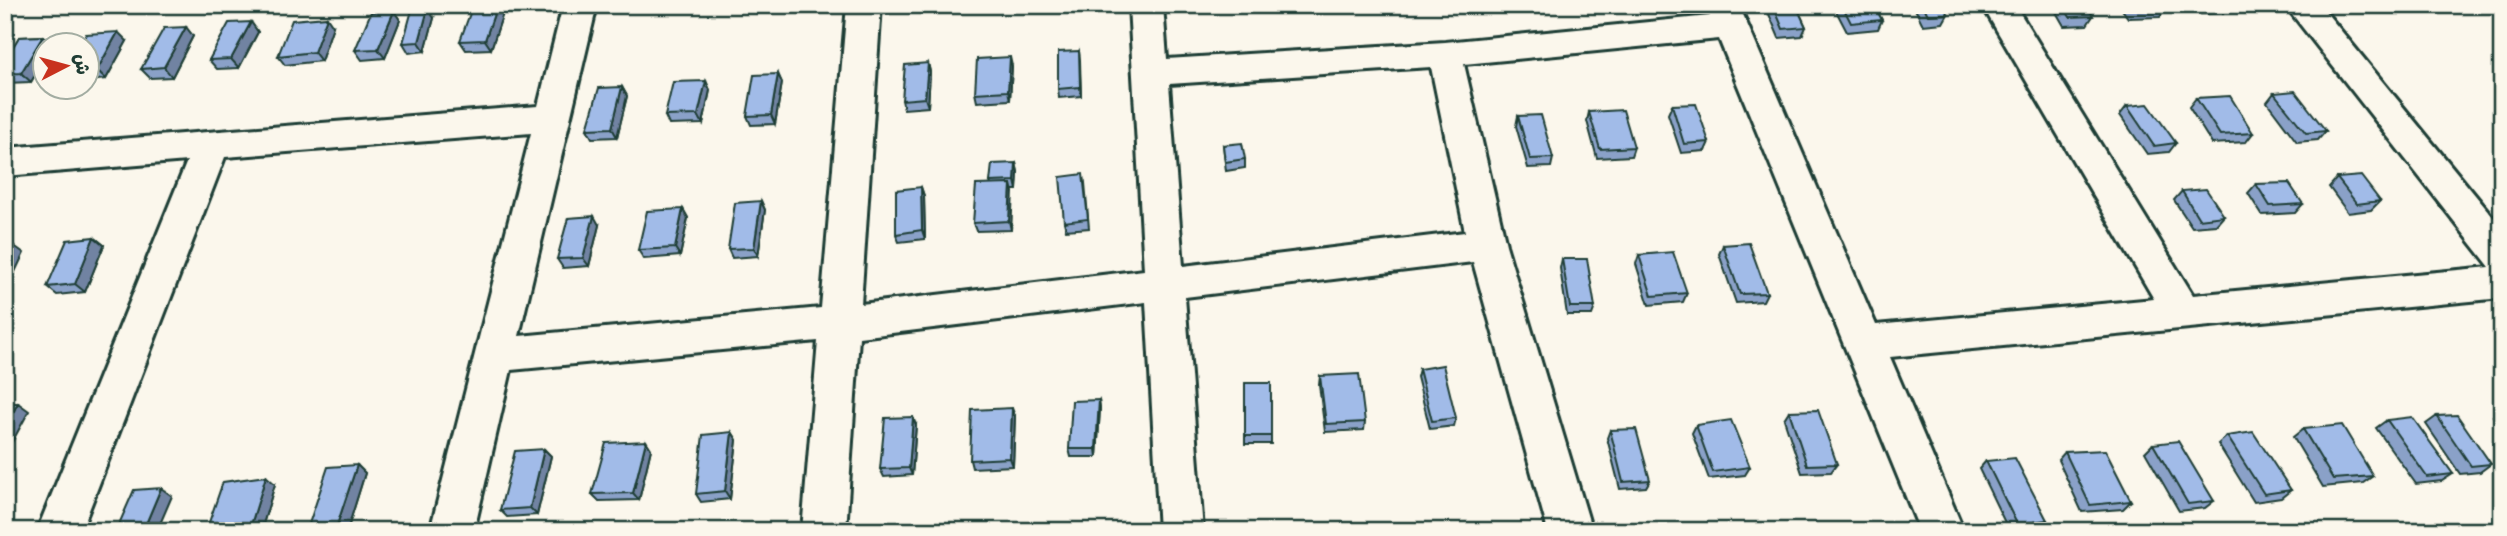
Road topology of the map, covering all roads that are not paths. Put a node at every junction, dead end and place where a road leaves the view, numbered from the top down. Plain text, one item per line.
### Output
1 (580, 5) edge
2 (864, 5) edge
3 (1146, 5) edge
4 (1998, 5) edge
5 (2301, 5) edge
6 (1726, 16) edge
7 (1445, 54) junction
8 (1153, 72) junction
9 (552, 118) junction
10 (211, 146) junction
11 (5, 162) edge
12 (1487, 245) junction
13 (2502, 256) edge
14 (2502, 282) edge
15 (1166, 283) junction
16 (2183, 313) junction
17 (838, 323) junction
18 (1864, 343) junction
19 (495, 355) junction
20 (58, 531) edge
21 (452, 531) edge
22 (824, 531) edge
23 (1181, 531) edge
24 (1570, 531) edge
25 (1942, 531) edge

1 - 9 street
2 - 17 street
3 - 8 street
4 - 16 street
5 - 13 street
6 - 7 street
6 - 18 street
7 - 8 street
7 - 12 street
8 - 15 street
9 - 10 street
9 - 19 street
10 - 11 street
10 - 20 street
12 - 15 street
12 - 24 street
14 - 16 street
15 - 17 street
15 - 23 street
16 - 18 street
17 - 19 street
17 - 22 street
18 - 25 street
19 - 21 street

